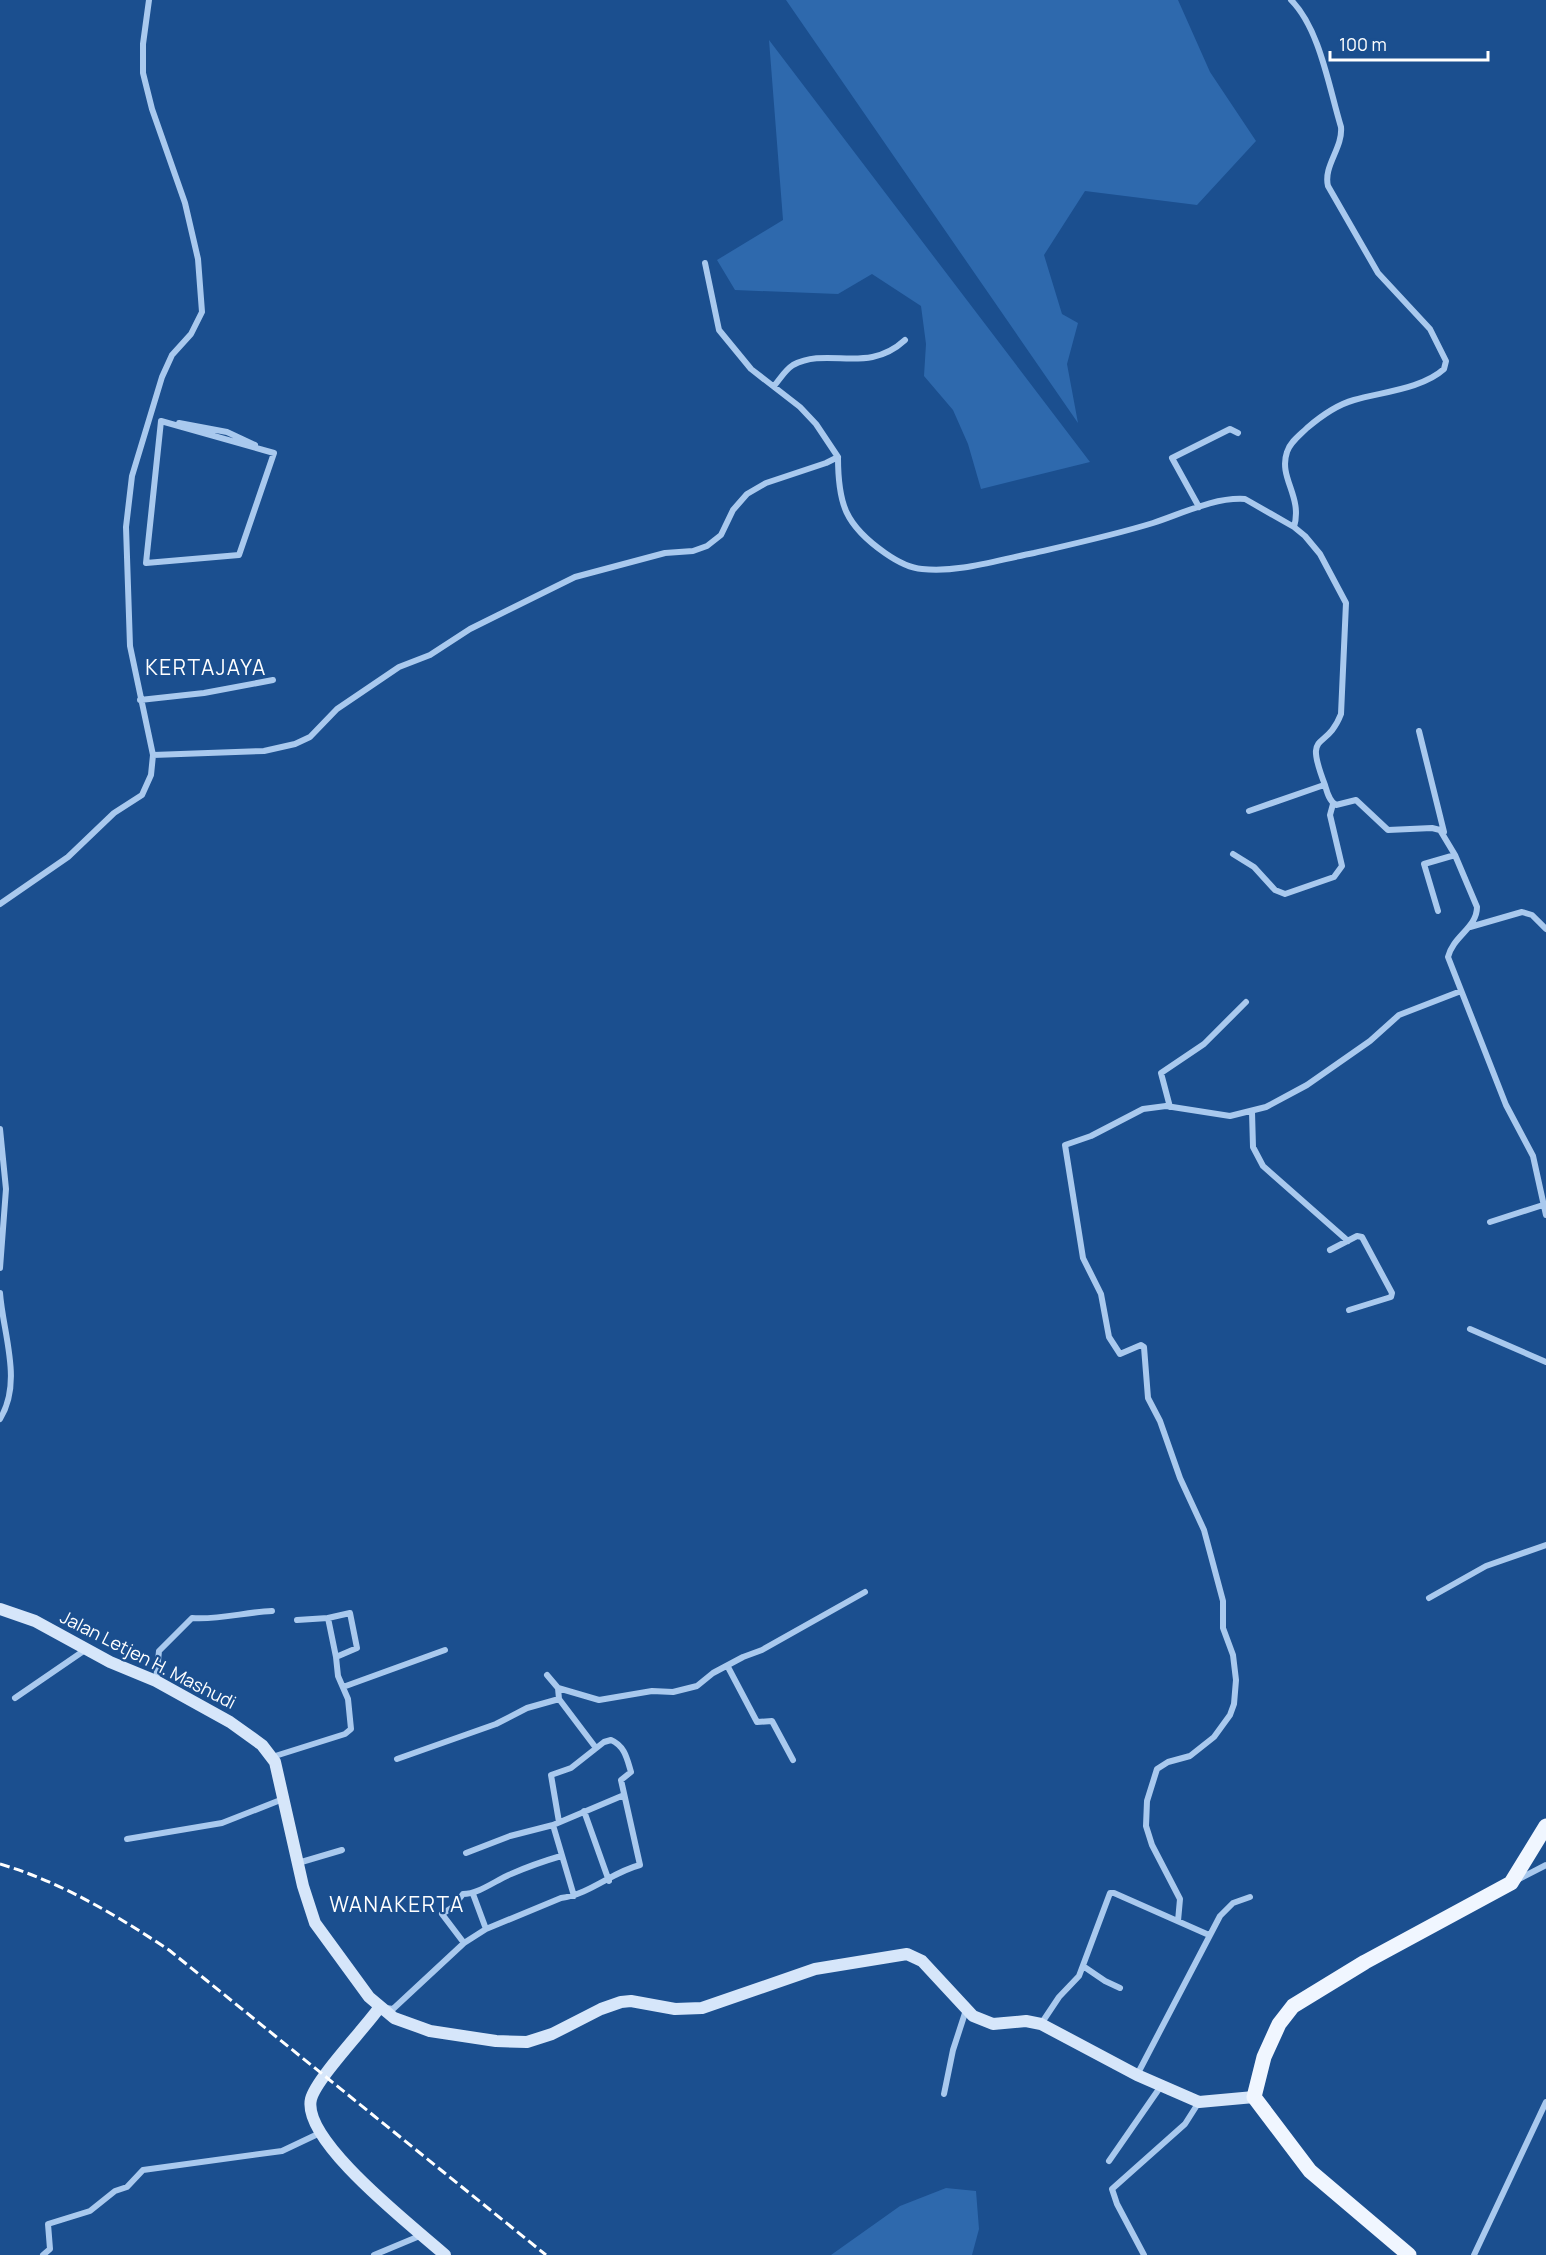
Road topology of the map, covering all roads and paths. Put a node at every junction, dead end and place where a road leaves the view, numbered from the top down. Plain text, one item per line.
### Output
1 (149, 0) edge
2 (1291, 0) edge
3 (705, 263) dead end
4 (905, 340) dead end
5 (774, 386) junction
6 (149, 419) junction
7 (161, 421) junction
8 (1238, 433) dead end
9 (838, 457) junction
10 (1199, 507) junction
11 (1294, 526) junction
12 (273, 680) dead end
13 (140, 700) junction
14 (1419, 731) dead end
15 (153, 755) junction
16 (1324, 785) junction
17 (1333, 804) junction
18 (1250, 811) dead end
19 (1444, 833) junction
20 (1233, 854) dead end
21 (1455, 855) junction
22 (0, 904) edge
23 (1438, 911) dead end
24 (1467, 929) junction
25 (1546, 929) edge
26 (1461, 991) junction
27 (1246, 1002) dead end
28 (1170, 1107) junction
29 (1252, 1112) junction
30 (0, 1131) edge
31 (1543, 1205) junction
32 (1546, 1215) edge
33 (1490, 1222) dead end
34 (1348, 1241) junction
35 (1330, 1250) dead end
36 (0, 1268) edge
37 (0, 1293) edge
38 (1349, 1310) dead end
39 (1470, 1329) dead end
40 (1546, 1362) edge
41 (0, 1419) edge
42 (1546, 1545) edge
43 (866, 1592) dead end
44 (1429, 1598) dead end
45 (0, 1609) edge
46 (272, 1611) dead end
47 (328, 1618) junction
48 (297, 1620) dead end
49 (86, 1649) junction
50 (445, 1650) dead end
51 (336, 1657) junction
52 (728, 1667) junction
53 (547, 1675) dead end
54 (156, 1681) junction
55 (343, 1687) junction
56 (558, 1688) junction
57 (15, 1698) dead end
58 (559, 1699) junction
59 (596, 1748) junction
60 (271, 1757) junction
61 (397, 1759) dead end
62 (793, 1760) dead end
63 (624, 1795) junction
64 (283, 1800) junction
65 (584, 1811) junction
66 (556, 1824) junction
67 (1546, 1826) edge
68 (127, 1839) dead end
69 (342, 1850) dead end
70 (466, 1853) dead end
71 (561, 1856) junction
72 (298, 1863) junction
73 (1546, 1865) edge
74 (609, 1881) junction
75 (1511, 1883) junction
76 (473, 1894) junction
77 (574, 1896) junction
78 (1250, 1897) dead end
79 (1178, 1921) junction
80 (486, 1929) junction
81 (1209, 1935) junction
82 (464, 1943) junction
83 (1083, 1966) junction
84 (1120, 1988) dead end
85 (379, 2008) junction
86 (966, 2009) junction
87 (1041, 2024) junction
88 (1137, 2075) junction
89 (1161, 2086) junction
90 (944, 2094) dead end
91 (1254, 2097) junction
92 (1199, 2102) junction
93 (1546, 2102) edge
94 (320, 2133) junction
95 (1109, 2161) dead end
96 (422, 2235) junction
97 (43, 2255) edge
98 (377, 2255) edge
99 (445, 2255) edge
100 (1144, 2255) edge
101 (1409, 2255) edge
102 (1474, 2255) edge

1 - 6 street
2 - 11 street
3 - 5 street
4 - 5 street
5 - 9 street
6 - 7 street
6 - 13 street
7 - 7 street
8 - 10 street
9 - 10 street
9 - 15 street
10 - 11 street
11 - 16 street
12 - 13 street
13 - 15 street
14 - 19 street
15 - 22 street
16 - 17 street
16 - 18 street
17 - 19 street
17 - 20 street
19 - 21 street
21 - 23 street
21 - 24 street
24 - 25 street
24 - 26 street
26 - 29 street
26 - 31 street
27 - 28 street
28 - 29 street
28 - 79 street
29 - 34 street
30 - 36 street
31 - 32 street
31 - 33 street
34 - 35 street
34 - 38 street
37 - 41 street
39 - 40 street
42 - 44 street
43 - 52 street
45 - 49 main road, Jalan Letjen H. Mashudi
46 - 54 street
47 - 48 street
47 - 51 street
47 - 51 street
49 - 54 main road, Jalan Letjen H. Mashudi
49 - 57 street
50 - 55 street
51 - 55 street
52 - 56 street
52 - 62 street
53 - 56 street
54 - 60 main road, Jalan Letjen H. Mashudi
55 - 60 street
56 - 58 street
58 - 59 street
58 - 61 street
59 - 63 street
59 - 66 street
60 - 64 main road, Jalan Letjen H. Mashudi
63 - 65 street
63 - 74 street
64 - 68 street
64 - 72 main road, Jalan Letjen H. Mashudi
65 - 66 street
65 - 74 street
66 - 70 street
66 - 71 street
67 - 75 main road
69 - 72 street
71 - 76 street
71 - 77 street
72 - 85 main road, Jalan Letjen H. Mashudi
73 - 75 street
74 - 77 street
75 - 91 main road
76 - 80 street
76 - 82 street
77 - 80 street
78 - 81 street
79 - 81 street
79 - 83 street
80 - 82 street
81 - 88 street
82 - 85 street
83 - 84 street
83 - 87 street
85 - 86 main road, Jalan Letjen H. Mashudi
85 - 94 main road
86 - 87 main road, Jalan Letjen H. Mashudi
86 - 90 street
87 - 88 main road, Jalan Letjen H. Mashudi
88 - 89 main road, Jalan Letjen H. Mashudi
89 - 92 main road, Jalan Letjen H. Mashudi
89 - 95 street
91 - 92 main road, Jalan Letjen H. Mashudi
91 - 101 main road
92 - 100 street
93 - 102 street
94 - 96 main road
94 - 97 street
96 - 98 street
96 - 99 main road

